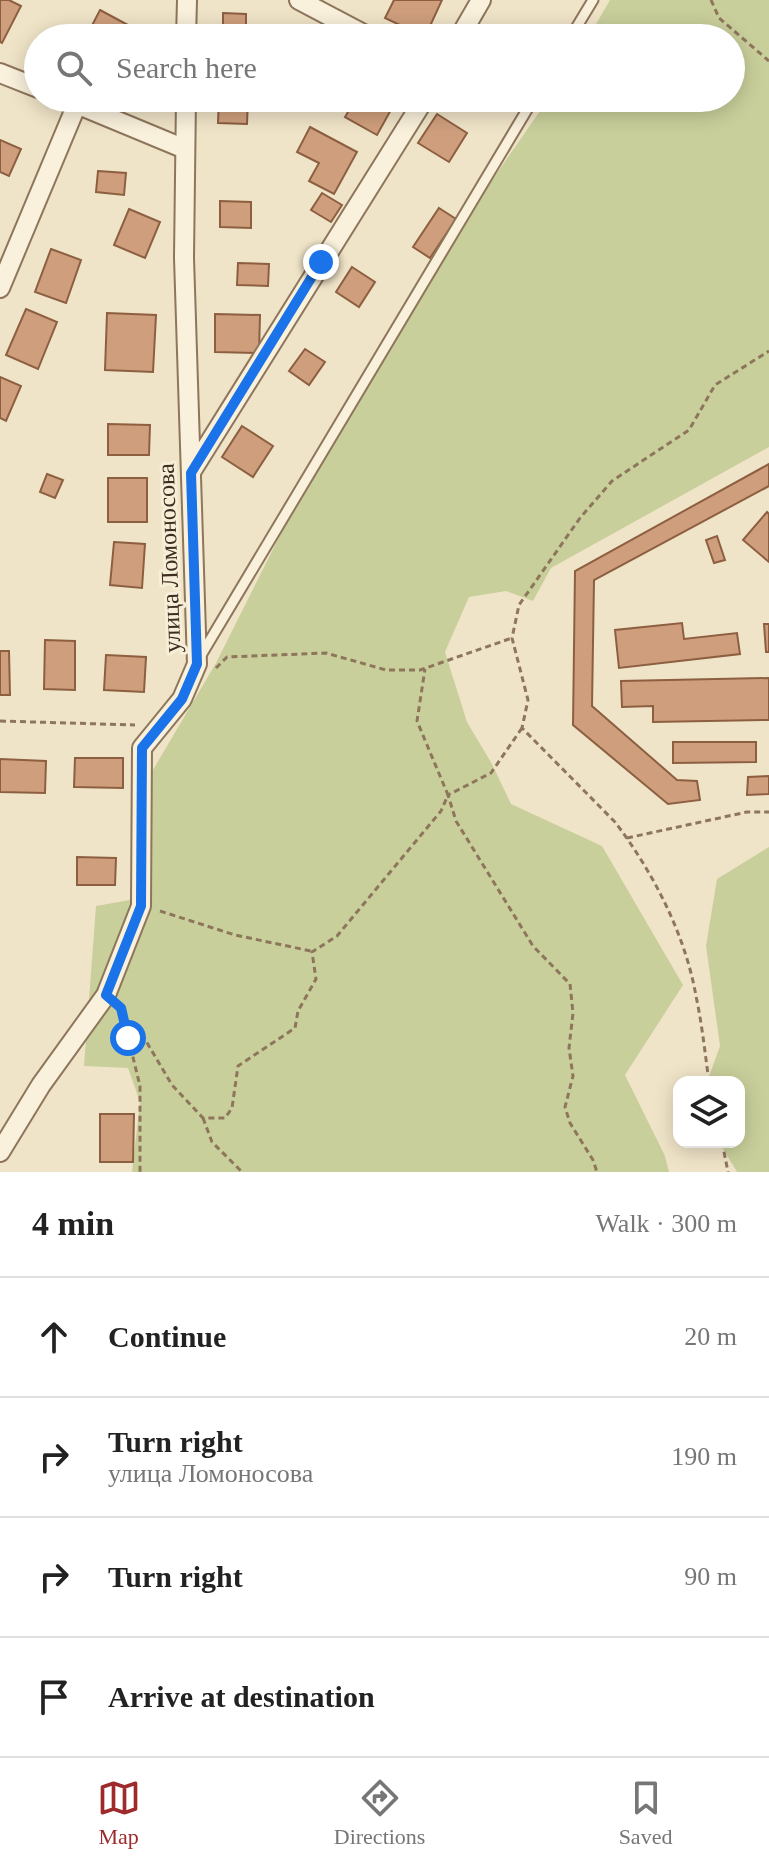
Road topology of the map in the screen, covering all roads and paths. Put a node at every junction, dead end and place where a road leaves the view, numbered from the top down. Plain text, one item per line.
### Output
1 (187, 0) edge
2 (299, 0) edge
3 (481, 0) edge
4 (593, 0) edge
5 (711, 0) edge
6 (186, 24) edge
7 (344, 24) edge
8 (467, 24) edge
9 (578, 24) edge
10 (726, 24) edge
11 (745, 40) edge
12 (769, 61) edge
13 (0, 73) edge
14 (24, 82) edge
15 (66, 112) edge
16 (96, 112) edge
17 (186, 112) edge
18 (416, 112) edge
19 (526, 112) edge
20 (185, 149) junction
21 (0, 288) edge
22 (769, 351) edge
23 (191, 473) junction
24 (512, 638) junction
25 (197, 664) junction
26 (216, 668) dead end
27 (425, 669) junction
28 (0, 721) edge
29 (135, 726) dead end
30 (522, 728) junction
31 (448, 795) junction
32 (769, 812) edge
33 (627, 838) junction
34 (141, 906) junction
35 (312, 952) junction
36 (106, 995) junction
37 (128, 1038) junction
38 (708, 1076) edge
39 (203, 1118) junction
40 (723, 1148) edge
41 (0, 1152) edge
42 (140, 1172) edge
43 (242, 1172) edge
44 (597, 1172) edge
45 (728, 1172) edge

1 - 6 street
2 - 7 street
3 - 8 street
4 - 9 lane
5 - 10 path
11 - 12 path
13 - 14 street
15 - 21 street
16 - 20 street
17 - 20 street, улица Ломоносова
18 - 23 street
19 - 25 lane
20 - 23 street, улица Ломоносова
22 - 24 path
23 - 25 street, улица Ломоносова
24 - 27 path
24 - 30 path
25 - 34 street, улица Ломоносова
26 - 27 path
27 - 31 path
28 - 29 path
30 - 31 path
30 - 33 path
31 - 35 path
31 - 44 path
32 - 33 path
33 - 38 path
34 - 35 path
34 - 36 street, улица Ломоносова
35 - 39 path
36 - 37 path
36 - 41 street, улица Ломоносова
37 - 39 path
37 - 42 path
39 - 43 path
40 - 45 path

